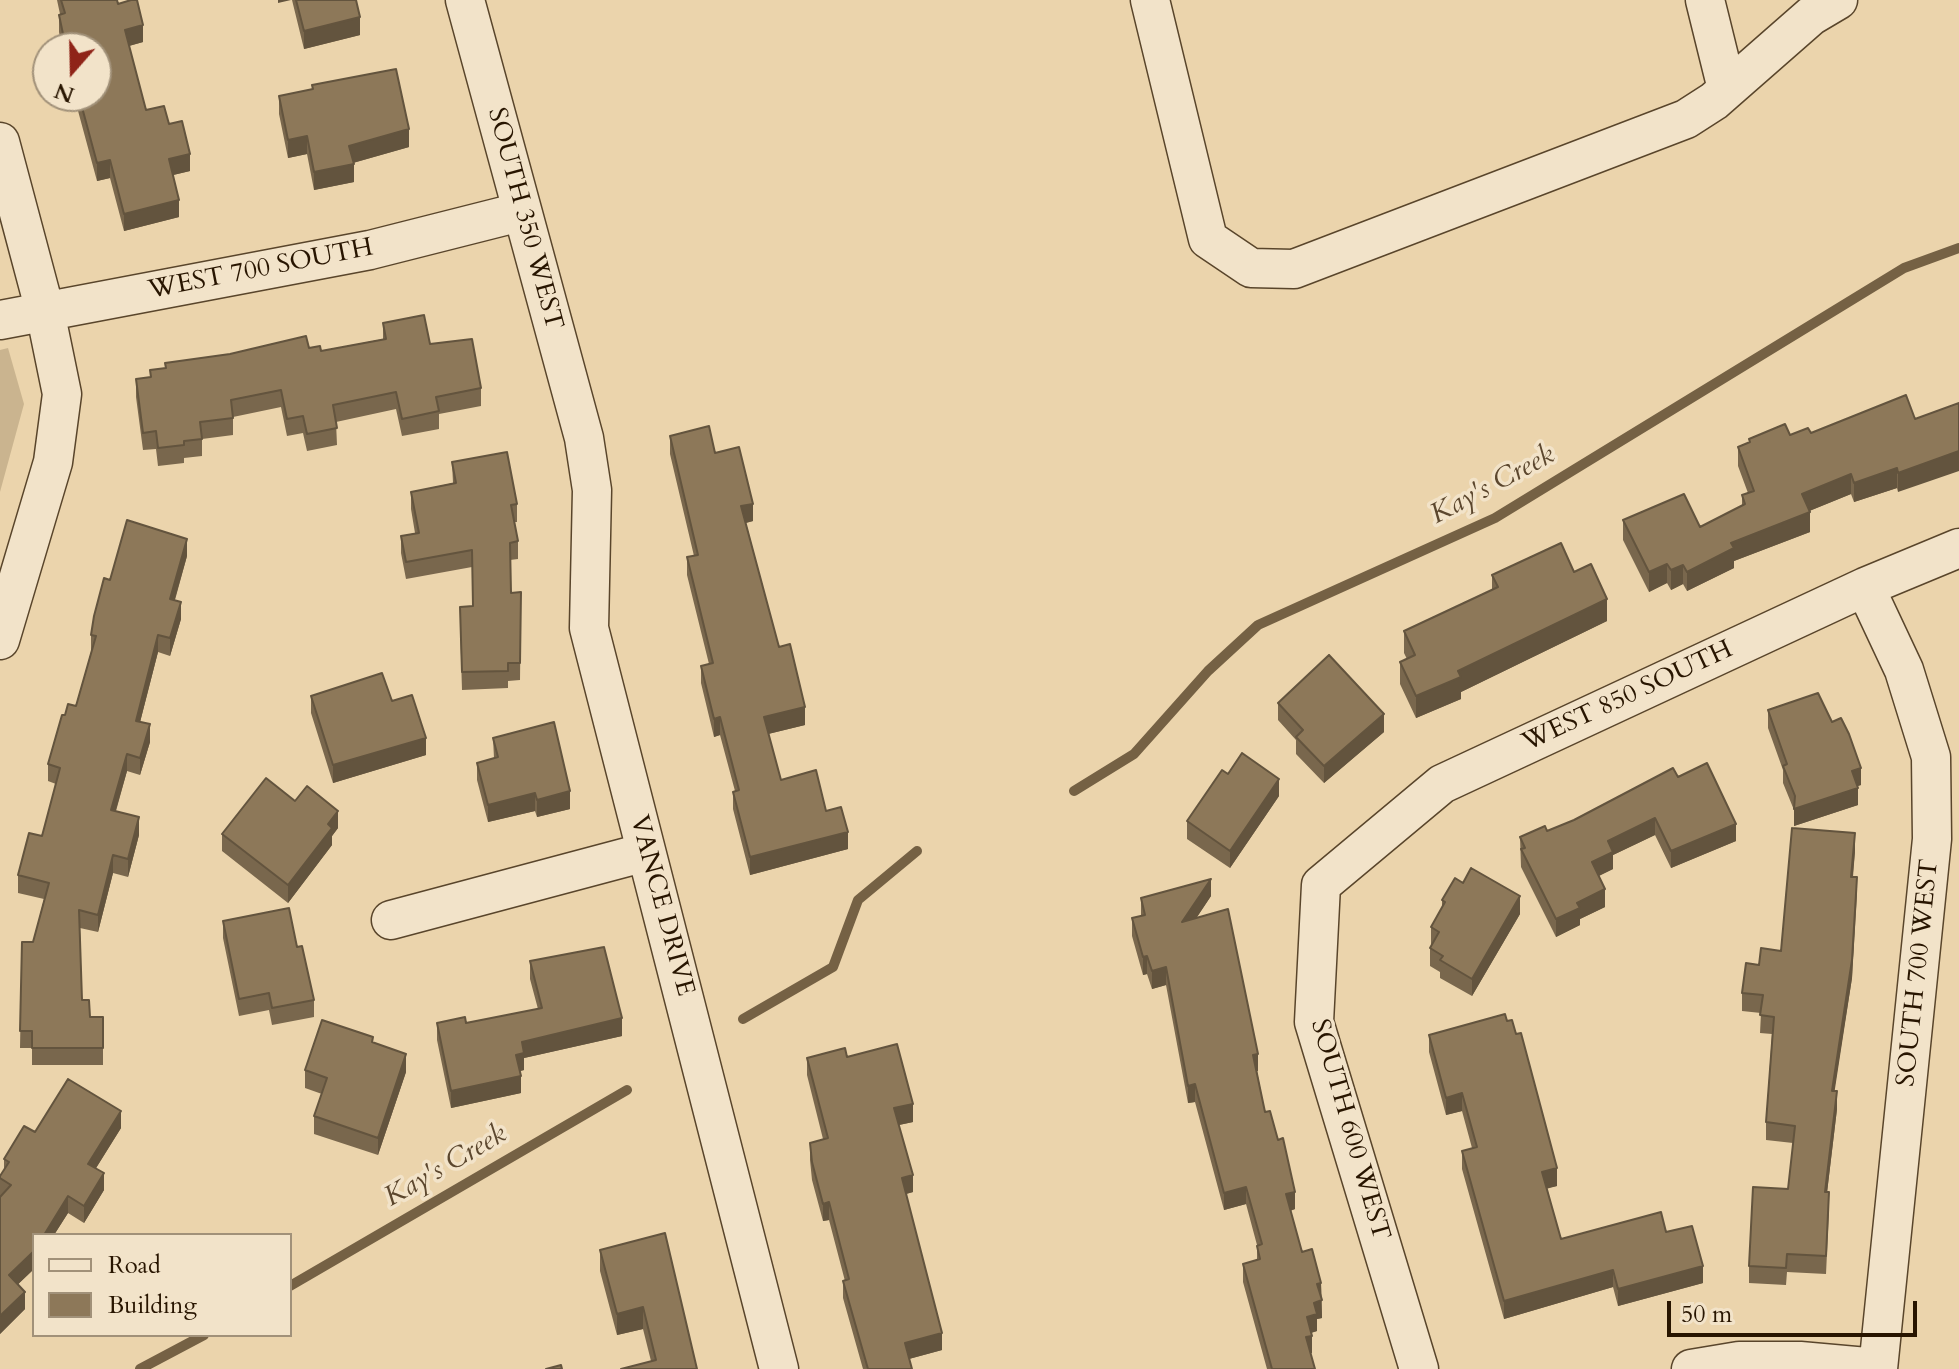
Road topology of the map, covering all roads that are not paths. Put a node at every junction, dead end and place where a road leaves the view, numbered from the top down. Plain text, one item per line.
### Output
1 (465, 0) edge
2 (1150, 0) edge
3 (1705, 0) edge
4 (1838, 0) edge
5 (1727, 89) junction
6 (0, 142) edge
7 (520, 212) junction
8 (45, 311) junction
9 (0, 320) edge
10 (584, 438) joint
11 (1959, 548) edge
12 (1865, 587) junction
13 (0, 640) edge
14 (646, 852) junction
15 (1321, 885) joint
16 (391, 920) dead end
17 (1878, 1368) edge
18 (779, 1369) edge
19 (1419, 1369) edge
20 (1691, 1369) edge

1 - 7 street, SOUTH 350 WEST
2 - 5 street
3 - 5 street
4 - 5 street
6 - 8 street
7 - 8 street, WEST 700 SOUTH
7 - 10 street, SOUTH 350 WEST
8 - 9 street, WEST 700 SOUTH
8 - 13 street
10 - 14 street, VANCE DRIVE
11 - 12 street, WEST 850 SOUTH
12 - 15 street, WEST 850 SOUTH
12 - 17 street, SOUTH 700 WEST
14 - 16 street
14 - 18 street, VANCE DRIVE
15 - 19 street, SOUTH 600 WEST
17 - 20 street

